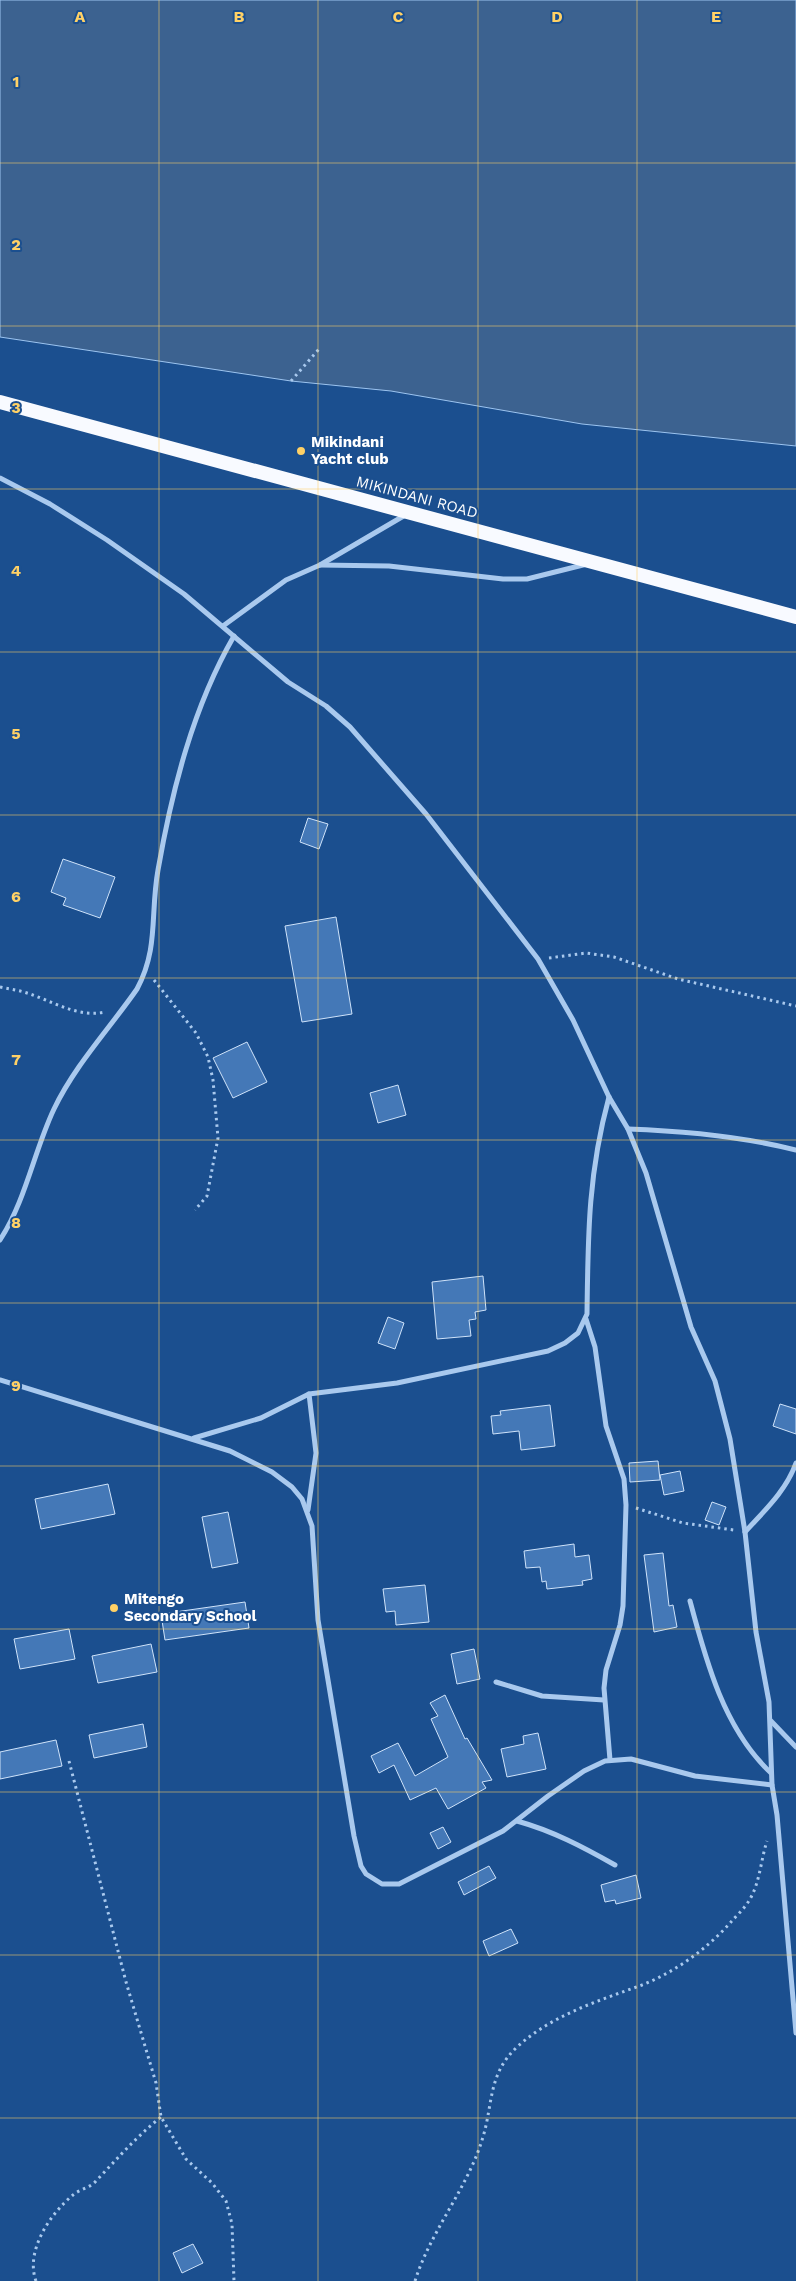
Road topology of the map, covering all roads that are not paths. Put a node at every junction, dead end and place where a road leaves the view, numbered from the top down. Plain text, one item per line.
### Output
1 (0, 402) edge
2 (0, 478) edge
3 (410, 513) junction
4 (596, 562) junction
5 (320, 565) junction
6 (796, 617) edge
7 (223, 626) junction
8 (234, 636) junction
9 (609, 1097) junction
10 (628, 1129) junction
11 (796, 1150) edge
12 (0, 1240) edge
13 (586, 1318) junction
14 (0, 1380) edge
15 (309, 1394) junction
16 (194, 1438) junction
17 (796, 1464) edge
18 (308, 1511) junction
19 (745, 1532) junction
20 (690, 1601) dead end
21 (496, 1682) dead end
22 (604, 1700) junction
23 (771, 1720) junction
24 (796, 1747) edge
25 (610, 1760) junction
26 (771, 1772) junction
27 (772, 1785) junction
28 (517, 1821) junction
29 (615, 1865) dead end
30 (796, 2033) edge

1 - 3 highway, MIKINDANI ROAD
2 - 7 street
3 - 4 highway, MIKINDANI ROAD
3 - 5 street
4 - 5 street
4 - 6 highway, MIKINDANI ROAD
5 - 7 street
7 - 8 street
8 - 9 street
8 - 12 street
9 - 10 street
9 - 13 street
10 - 11 street
10 - 19 street
13 - 15 street
13 - 22 street
14 - 16 street
15 - 16 street
15 - 18 street
16 - 18 street
17 - 19 street
18 - 28 street
19 - 23 street
20 - 26 street
21 - 22 street
22 - 25 street
23 - 24 street
23 - 26 street
25 - 27 street
25 - 28 street
26 - 27 street
27 - 30 street
28 - 29 street

